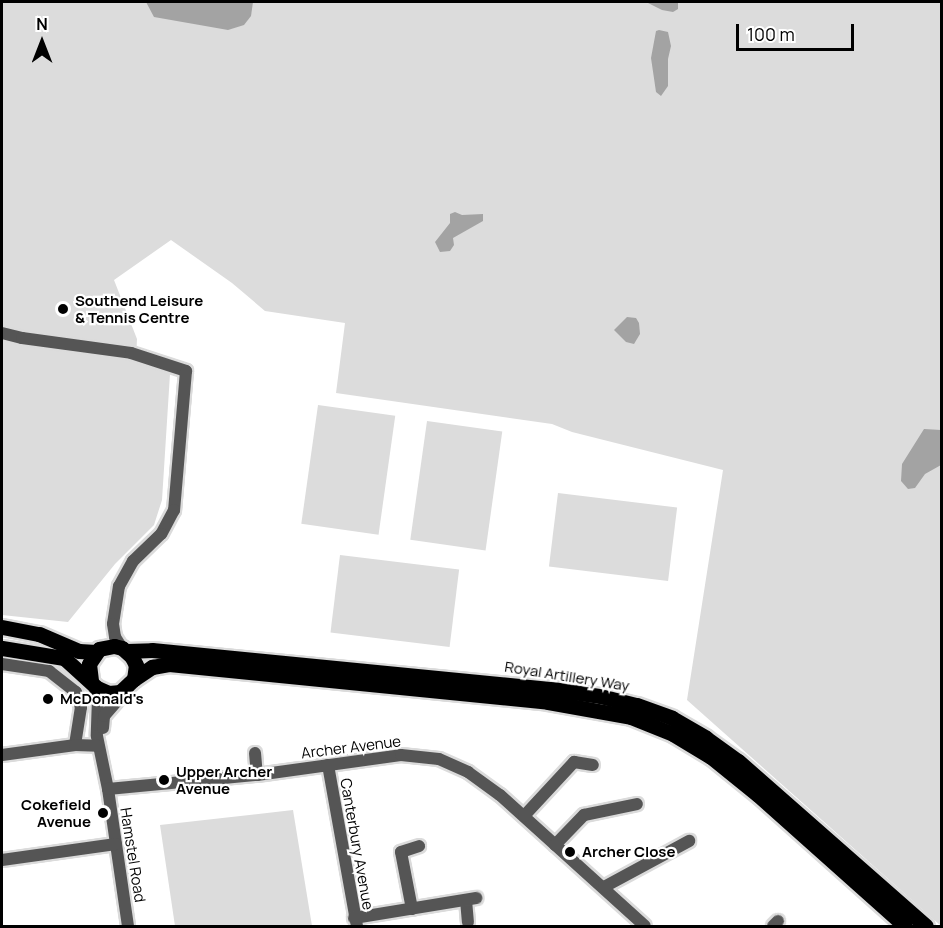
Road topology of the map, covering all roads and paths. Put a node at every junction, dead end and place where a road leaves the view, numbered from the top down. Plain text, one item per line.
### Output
1 (3, 334) edge
2 (113, 624) junction
3 (2, 627) edge
4 (2, 648) edge
5 (124, 649) junction
6 (98, 651) junction
7 (2, 664) edge
8 (92, 682) junction
9 (132, 682) junction
10 (99, 727) junction
11 (75, 745) junction
12 (98, 746) junction
13 (255, 753) dead end
14 (2, 755) edge
15 (328, 765) junction
16 (593, 765) dead end
17 (257, 775) junction
18 (108, 789) junction
19 (637, 804) dead end
20 (524, 816) junction
21 (689, 842) dead end
22 (116, 844) junction
23 (555, 845) junction
24 (419, 846) dead end
25 (2, 860) edge
26 (604, 887) junction
27 (412, 909) junction
28 (356, 922) edge
29 (468, 922) dead end
30 (128, 927) edge
31 (645, 927) edge
32 (905, 927) edge
33 (926, 927) edge

1 - 2 street
2 - 5 street
2 - 6 street
3 - 6 main road
4 - 8 main road
5 - 6 main road
5 - 9 main road
5 - 33 main road, Royal Artillery Way
6 - 8 main road
7 - 11 street
8 - 9 main road
8 - 10 street, Hamstel Road
9 - 10 street
9 - 32 main road, Royal Artillery Way
10 - 11 street
10 - 12 street
10 - 18 street, Hamstel Road
11 - 12 street
11 - 14 street
12 - 18 street, Hamstel Road
13 - 17 street
15 - 17 street, Archer Avenue
15 - 20 street, Archer Avenue
15 - 28 street, Canterbury Avenue
16 - 20 street
17 - 18 street, Archer Avenue
18 - 22 street, Hamstel Road
19 - 23 street
20 - 23 street, Archer Avenue
21 - 26 street
22 - 25 street
22 - 30 street, Hamstel Road
23 - 26 street, Archer Avenue
24 - 27 street
26 - 31 street, Archer Avenue
27 - 28 street
27 - 29 street

